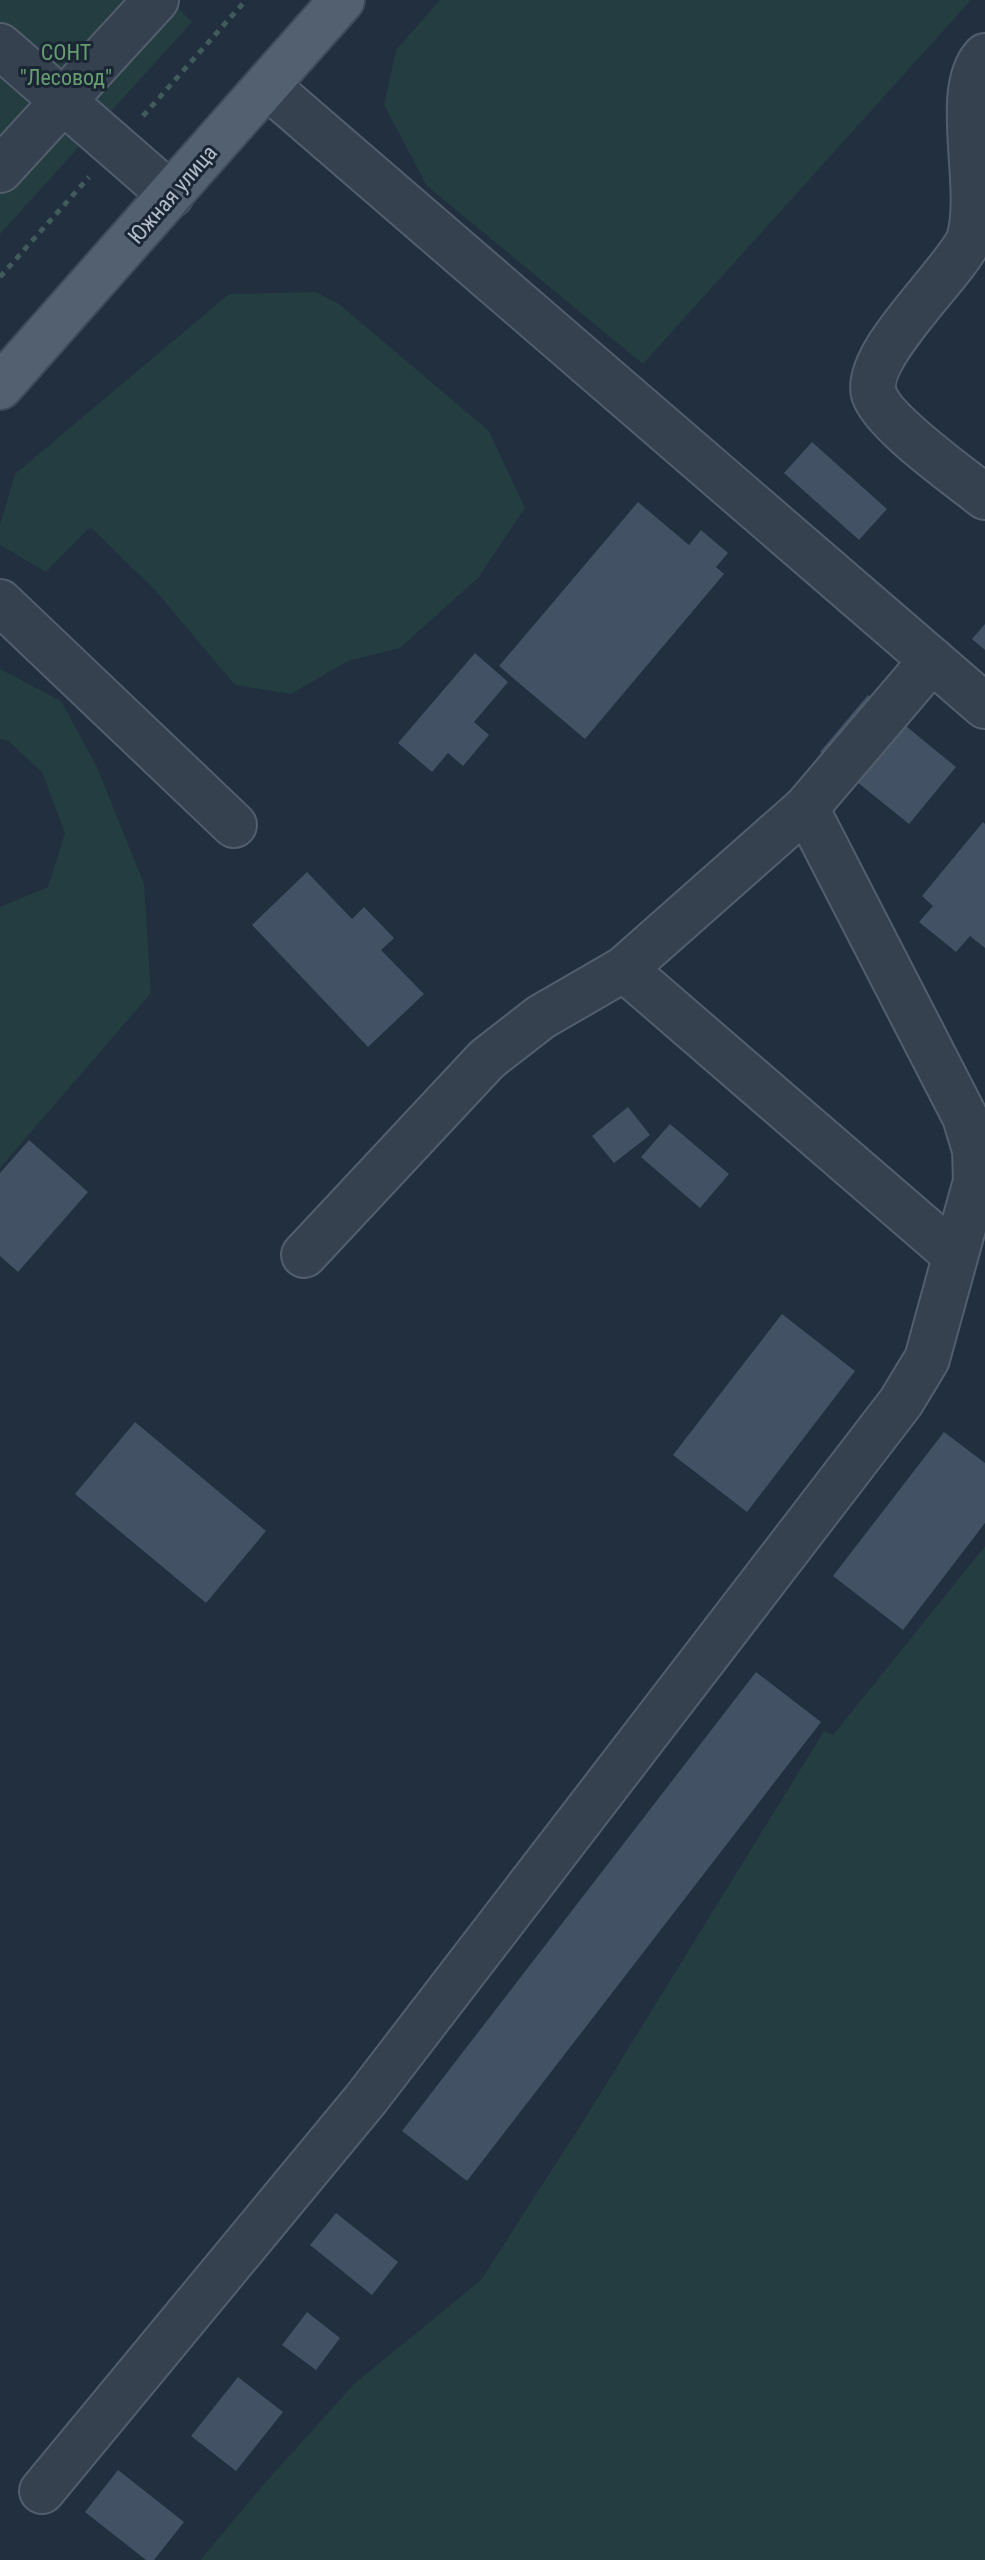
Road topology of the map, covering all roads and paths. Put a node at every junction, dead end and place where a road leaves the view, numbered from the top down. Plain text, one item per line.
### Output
1 (156, 0) edge
2 (342, 0) edge
3 (0, 46) edge
4 (985, 56) edge
5 (267, 86) junction
6 (63, 100) junction
7 (0, 170) edge
8 (171, 195) junction
9 (0, 387) edge
10 (985, 497) edge
11 (0, 602) edge
12 (932, 660) junction
13 (985, 706) edge
14 (806, 808) junction
15 (234, 825) dead end
16 (624, 969) junction
17 (304, 1255) dead end
18 (955, 1255) junction
19 (42, 2491) dead end

1 - 6 street
2 - 5 main road, Южная улица
3 - 6 street
4 - 10 street
5 - 8 main road, Южная улица
5 - 12 street
6 - 7 street
6 - 8 street
8 - 9 main road, Южная улица
11 - 15 street
12 - 13 street
12 - 14 street
14 - 16 street
14 - 18 street
16 - 17 street
16 - 18 street
18 - 19 street

